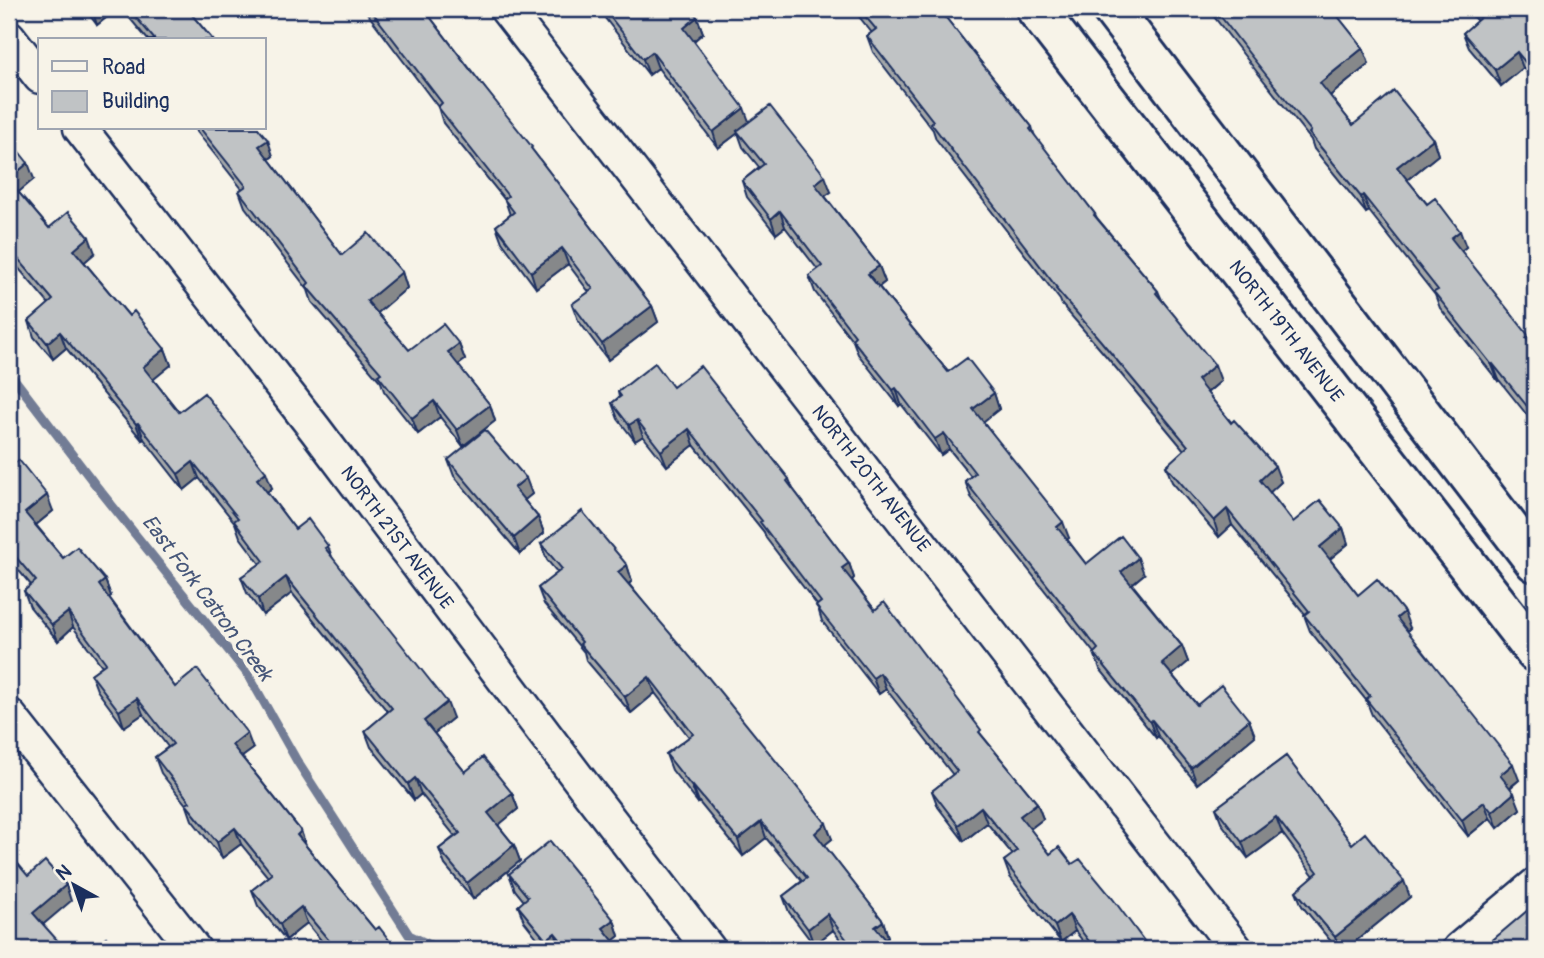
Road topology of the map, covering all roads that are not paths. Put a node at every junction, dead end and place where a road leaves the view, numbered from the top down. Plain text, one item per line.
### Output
1 (506, 9) edge
2 (1037, 9) edge
3 (1112, 9) edge
4 (9, 37) edge
5 (38, 74) edge
6 (82, 130) edge
7 (1535, 562) edge
8 (1535, 652) edge
9 (9, 715) edge
10 (1535, 885) edge
11 (194, 949) edge
12 (709, 949) edge
13 (1236, 949) edge
14 (1459, 949) edge

1 - 13 street, NORTH 20TH AVENUE
2 - 8 main road, NORTH 19TH AVENUE
3 - 7 main road
4 - 5 street
6 - 12 street, NORTH 21ST AVENUE
9 - 11 street
10 - 14 street

